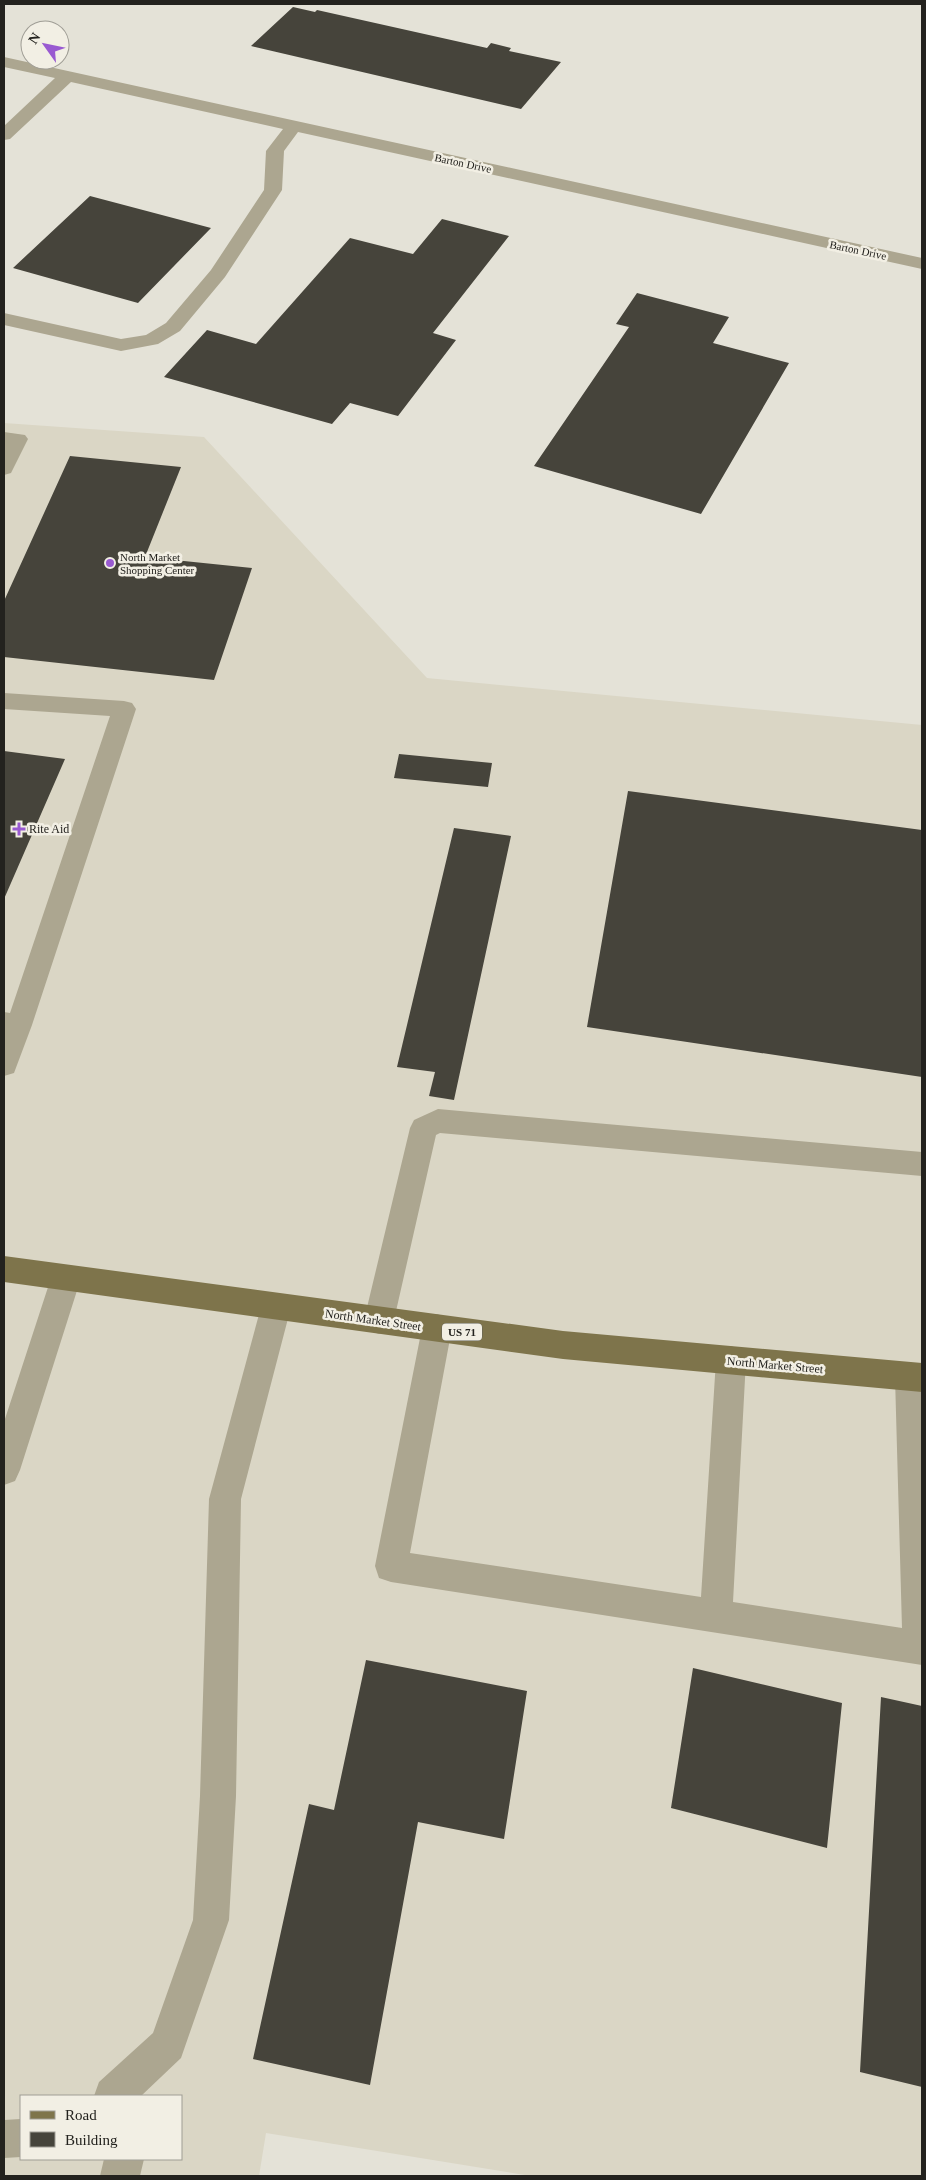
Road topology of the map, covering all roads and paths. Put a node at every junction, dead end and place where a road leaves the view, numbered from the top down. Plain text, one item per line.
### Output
1 (4, 62) edge
2 (67, 76) junction
3 (294, 126) junction
4 (4, 135) edge
5 (922, 264) edge
6 (4, 319) edge
7 (4, 438) edge
8 (4, 468) edge
9 (4, 701) edge
10 (11, 1024) edge
11 (4, 1065) edge
12 (922, 1164) edge
13 (4, 1270) edge
14 (66, 1278) junction
15 (276, 1307) junction
16 (379, 1320) junction
17 (436, 1328) junction
18 (732, 1360) junction
19 (916, 1378) edge
20 (4, 1470) edge
21 (716, 1616) junction
22 (920, 1648) edge
23 (142, 2081) edge
24 (115, 2095) edge
25 (4, 2138) edge
26 (20, 2138) edge
27 (124, 2160) edge
28 (120, 2176) edge

1 - 2 street, Barton Drive
2 - 3 street, Barton Drive
2 - 4 street
3 - 5 street, Barton Drive
3 - 6 street
7 - 8 street
9 - 10 street
10 - 11 street
12 - 16 street
13 - 14 main road, North Market Street / US 71
14 - 15 main road, North Market Street / US 71
14 - 20 street
15 - 16 main road, North Market Street / US 71
15 - 23 street
16 - 17 main road, North Market Street / US 71
17 - 18 main road, North Market Street / US 71
17 - 21 street
18 - 19 main road, North Market Street / US 71
18 - 21 street
19 - 22 street
21 - 22 street
23 - 24 street
25 - 26 street
27 - 28 street

